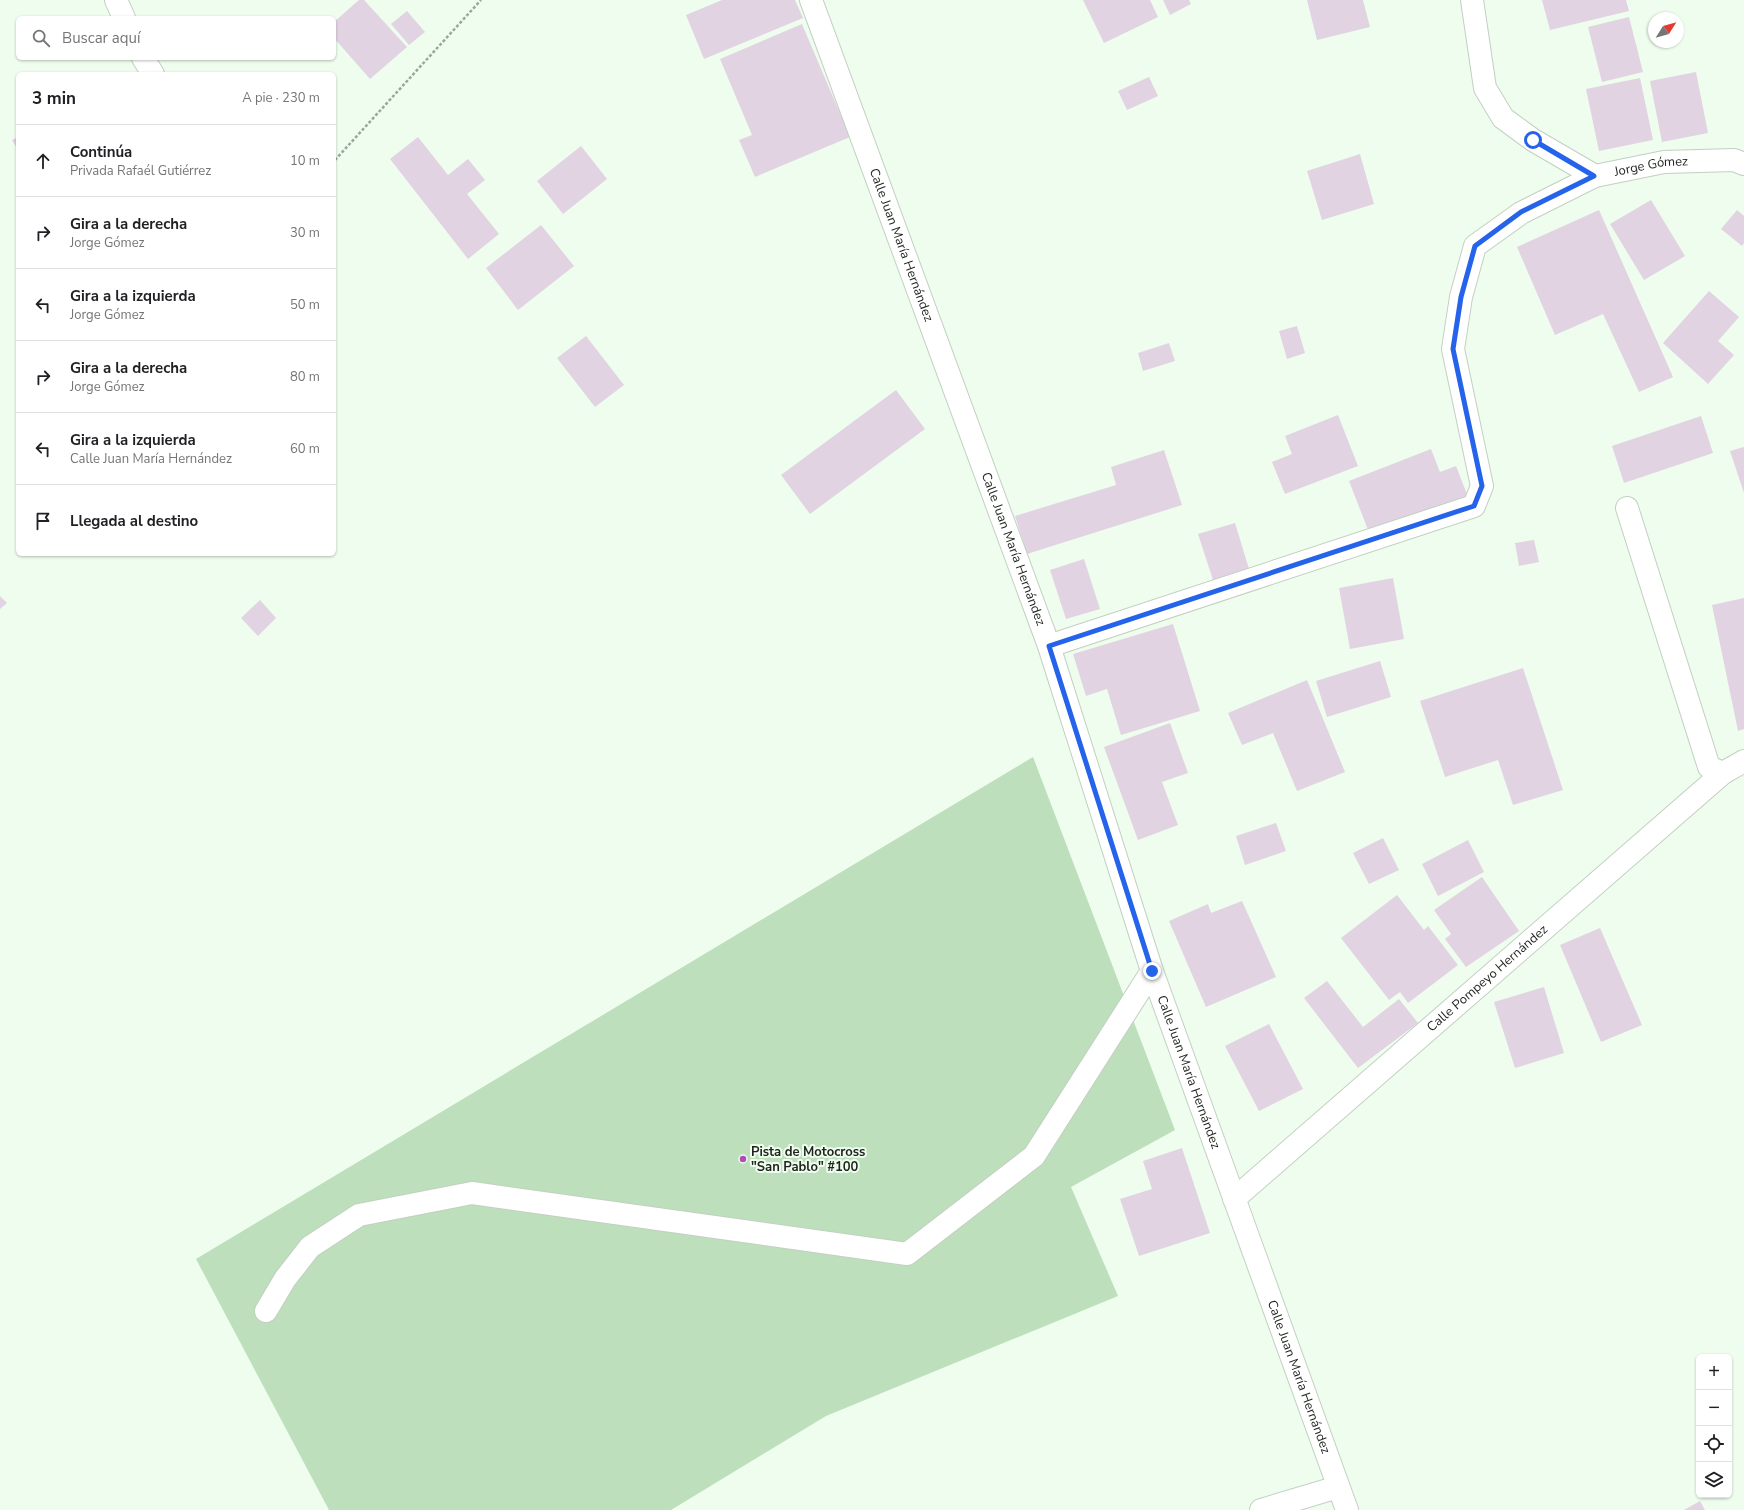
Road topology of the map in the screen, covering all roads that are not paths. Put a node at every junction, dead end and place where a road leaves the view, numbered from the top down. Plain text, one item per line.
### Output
1 (116, 0) edge
2 (811, 0) edge
3 (1472, 0) edge
4 (123, 16) edge
5 (144, 60) edge
6 (152, 72) edge
7 (1744, 164) edge
8 (1594, 176) junction
9 (1627, 508) dead end
10 (1049, 646) junction
11 (1744, 761) edge
12 (1723, 773) junction
13 (1152, 971) junction
14 (1234, 1199) junction
15 (266, 1311) dead end
16 (1338, 1487) junction
17 (1261, 1510) edge
18 (1347, 1510) edge

1 - 4 street
2 - 10 street, Calle Juan María Hernández
3 - 8 street
5 - 6 street
7 - 8 street, Jorge Gómez
8 - 10 street, Jorge Gómez
9 - 12 street
10 - 13 street, Calle Juan María Hernández
11 - 12 street, Calle Pompeyo Hernández
12 - 14 street, Calle Pompeyo Hernández
13 - 14 street, Calle Juan María Hernández
13 - 15 street
14 - 16 street, Calle Juan María Hernández
16 - 17 street
16 - 18 street, Calle Juan María Hernández

